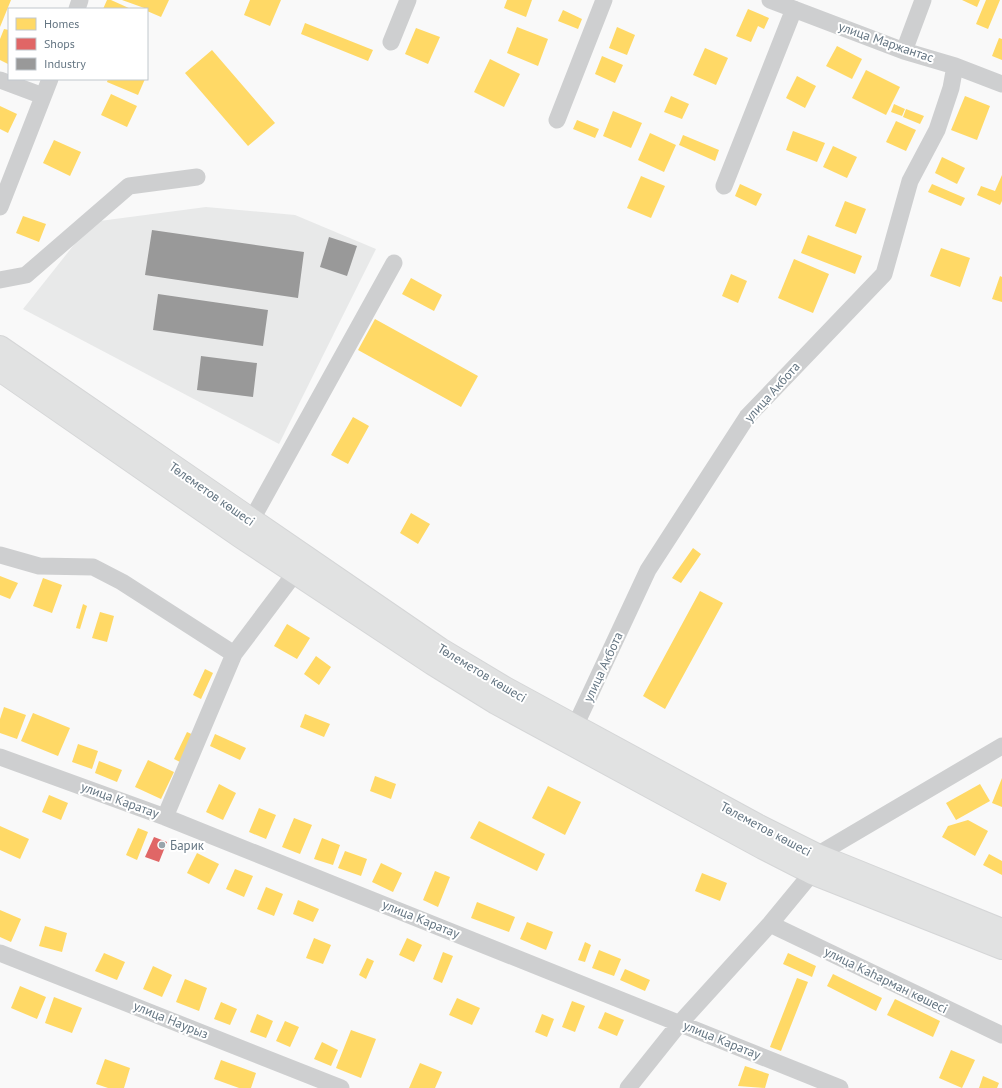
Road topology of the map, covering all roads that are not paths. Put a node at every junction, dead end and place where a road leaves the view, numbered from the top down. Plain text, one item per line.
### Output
1 (408, 0) edge
2 (604, 0) edge
3 (770, 0) edge
4 (923, 0) edge
5 (794, 9) junction
6 (391, 42) dead end
7 (904, 51) junction
8 (955, 66) junction
9 (0, 80) edge
10 (50, 80) edge
11 (1002, 84) edge
12 (43, 96) junction
13 (557, 120) dead end
14 (197, 177) dead end
15 (724, 186) dead end
16 (0, 207) edge
17 (394, 263) dead end
18 (0, 280) edge
19 (0, 348) edge
20 (0, 370) edge
21 (251, 521) junction
22 (0, 555) edge
23 (295, 573) junction
24 (234, 654) junction
25 (571, 734) junction
26 (1002, 746) edge
27 (0, 757) edge
28 (165, 817) junction
29 (814, 864) junction
30 (770, 924) junction
31 (1002, 930) edge
32 (1002, 948) edge
33 (0, 953) edge
34 (680, 1023) junction
35 (1002, 1035) edge
36 (341, 1088) edge
37 (628, 1088) edge
38 (840, 1088) edge

1 - 6 street
2 - 13 street
3 - 5 street, улица Маржантас
4 - 7 street
5 - 7 street, улица Маржантас
5 - 15 street
7 - 8 street, улица Маржантас
8 - 11 street, улица Маржантас
8 - 25 street, улица Акбота
9 - 12 street
10 - 12 street
12 - 16 street
14 - 18 street
17 - 21 street
19 - 21 main road, Төлеметов көшесі
20 - 23 main road, Төлеметов көшесі
21 - 25 main road, Төлеметов көшесі
22 - 24 street
23 - 24 street
23 - 25 main road, Төлеметов көшесі
24 - 28 street
25 - 29 main road, Төлеметов көшесі
26 - 29 street
27 - 28 street, улица Каратау
28 - 34 street, улица Каратау
29 - 30 street
29 - 31 main road, Төлеметов көшесі
29 - 32 main road, Төлеметов көшесі
30 - 34 street
30 - 35 street, улица Каһарман көшесі
33 - 36 street, улица Наурыз
34 - 37 street
34 - 38 street, улица Каратау

